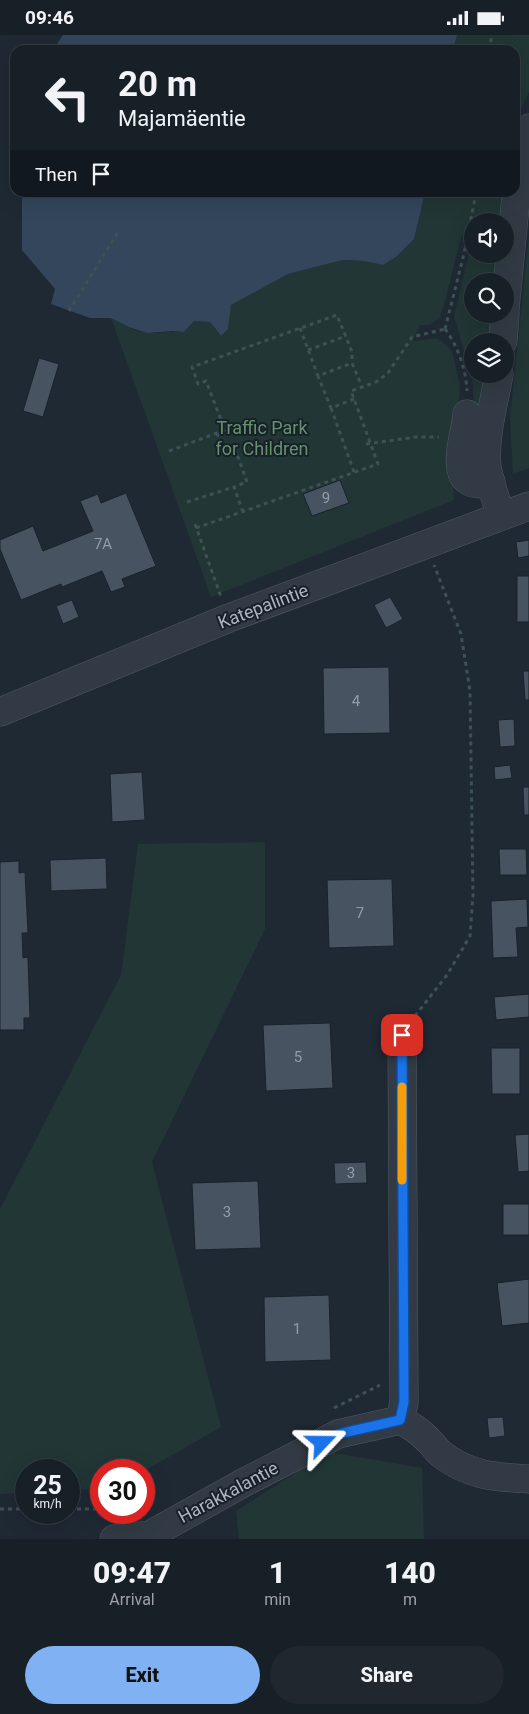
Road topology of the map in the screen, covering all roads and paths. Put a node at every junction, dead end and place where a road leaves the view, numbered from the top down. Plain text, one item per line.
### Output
1 (529, 128) edge
2 (520, 172) edge
3 (475, 197) edge
4 (516, 197) edge
5 (118, 232) dead end
6 (509, 273) edge
7 (69, 311) dead end
8 (300, 328) junction
9 (445, 329) junction
10 (346, 336) junction
11 (308, 350) junction
12 (352, 363) junction
13 (318, 376) junction
14 (497, 383) edge
15 (362, 387) junction
16 (354, 399) junction
17 (331, 408) junction
18 (467, 414) joint
19 (217, 433) junction
20 (462, 441) junction
21 (368, 444) junction
22 (169, 451) dead end
23 (354, 473) junction
24 (491, 482) junction
25 (234, 487) junction
26 (187, 503) dead end
27 (529, 506) edge
28 (243, 512) junction
29 (502, 516) junction
30 (427, 545) junction
31 (229, 618) junction
32 (0, 712) edge
33 (402, 1035) joint
34 (400, 1420) junction
35 (529, 1479) edge
36 (0, 1509) edge
37 (15, 1509) edge
38 (117, 1539) edge

1 - 2 street
3 - 9 path
4 - 6 street
5 - 7 path
8 - 10 path
8 - 11 path
8 - 19 path
9 - 15 path
9 - 18 path
10 - 11 path
10 - 12 path
11 - 13 path
12 - 13 path
12 - 15 path
13 - 17 path
14 - 24 street
15 - 16 path
16 - 17 path
16 - 21 path
17 - 23 path
18 - 20 street
19 - 22 path
19 - 25 path
20 - 21 path
20 - 24 street
21 - 23 path
23 - 28 path
24 - 29 street
25 - 26 path
25 - 28 path
27 - 29 street, Katepalintie
28 - 31 path
29 - 30 street, Katepalintie
30 - 31 street, Katepalintie
30 - 33 path
31 - 32 street, Katepalintie
33 - 34 street
34 - 35 street
34 - 38 street, Harakkalantie
36 - 37 path

